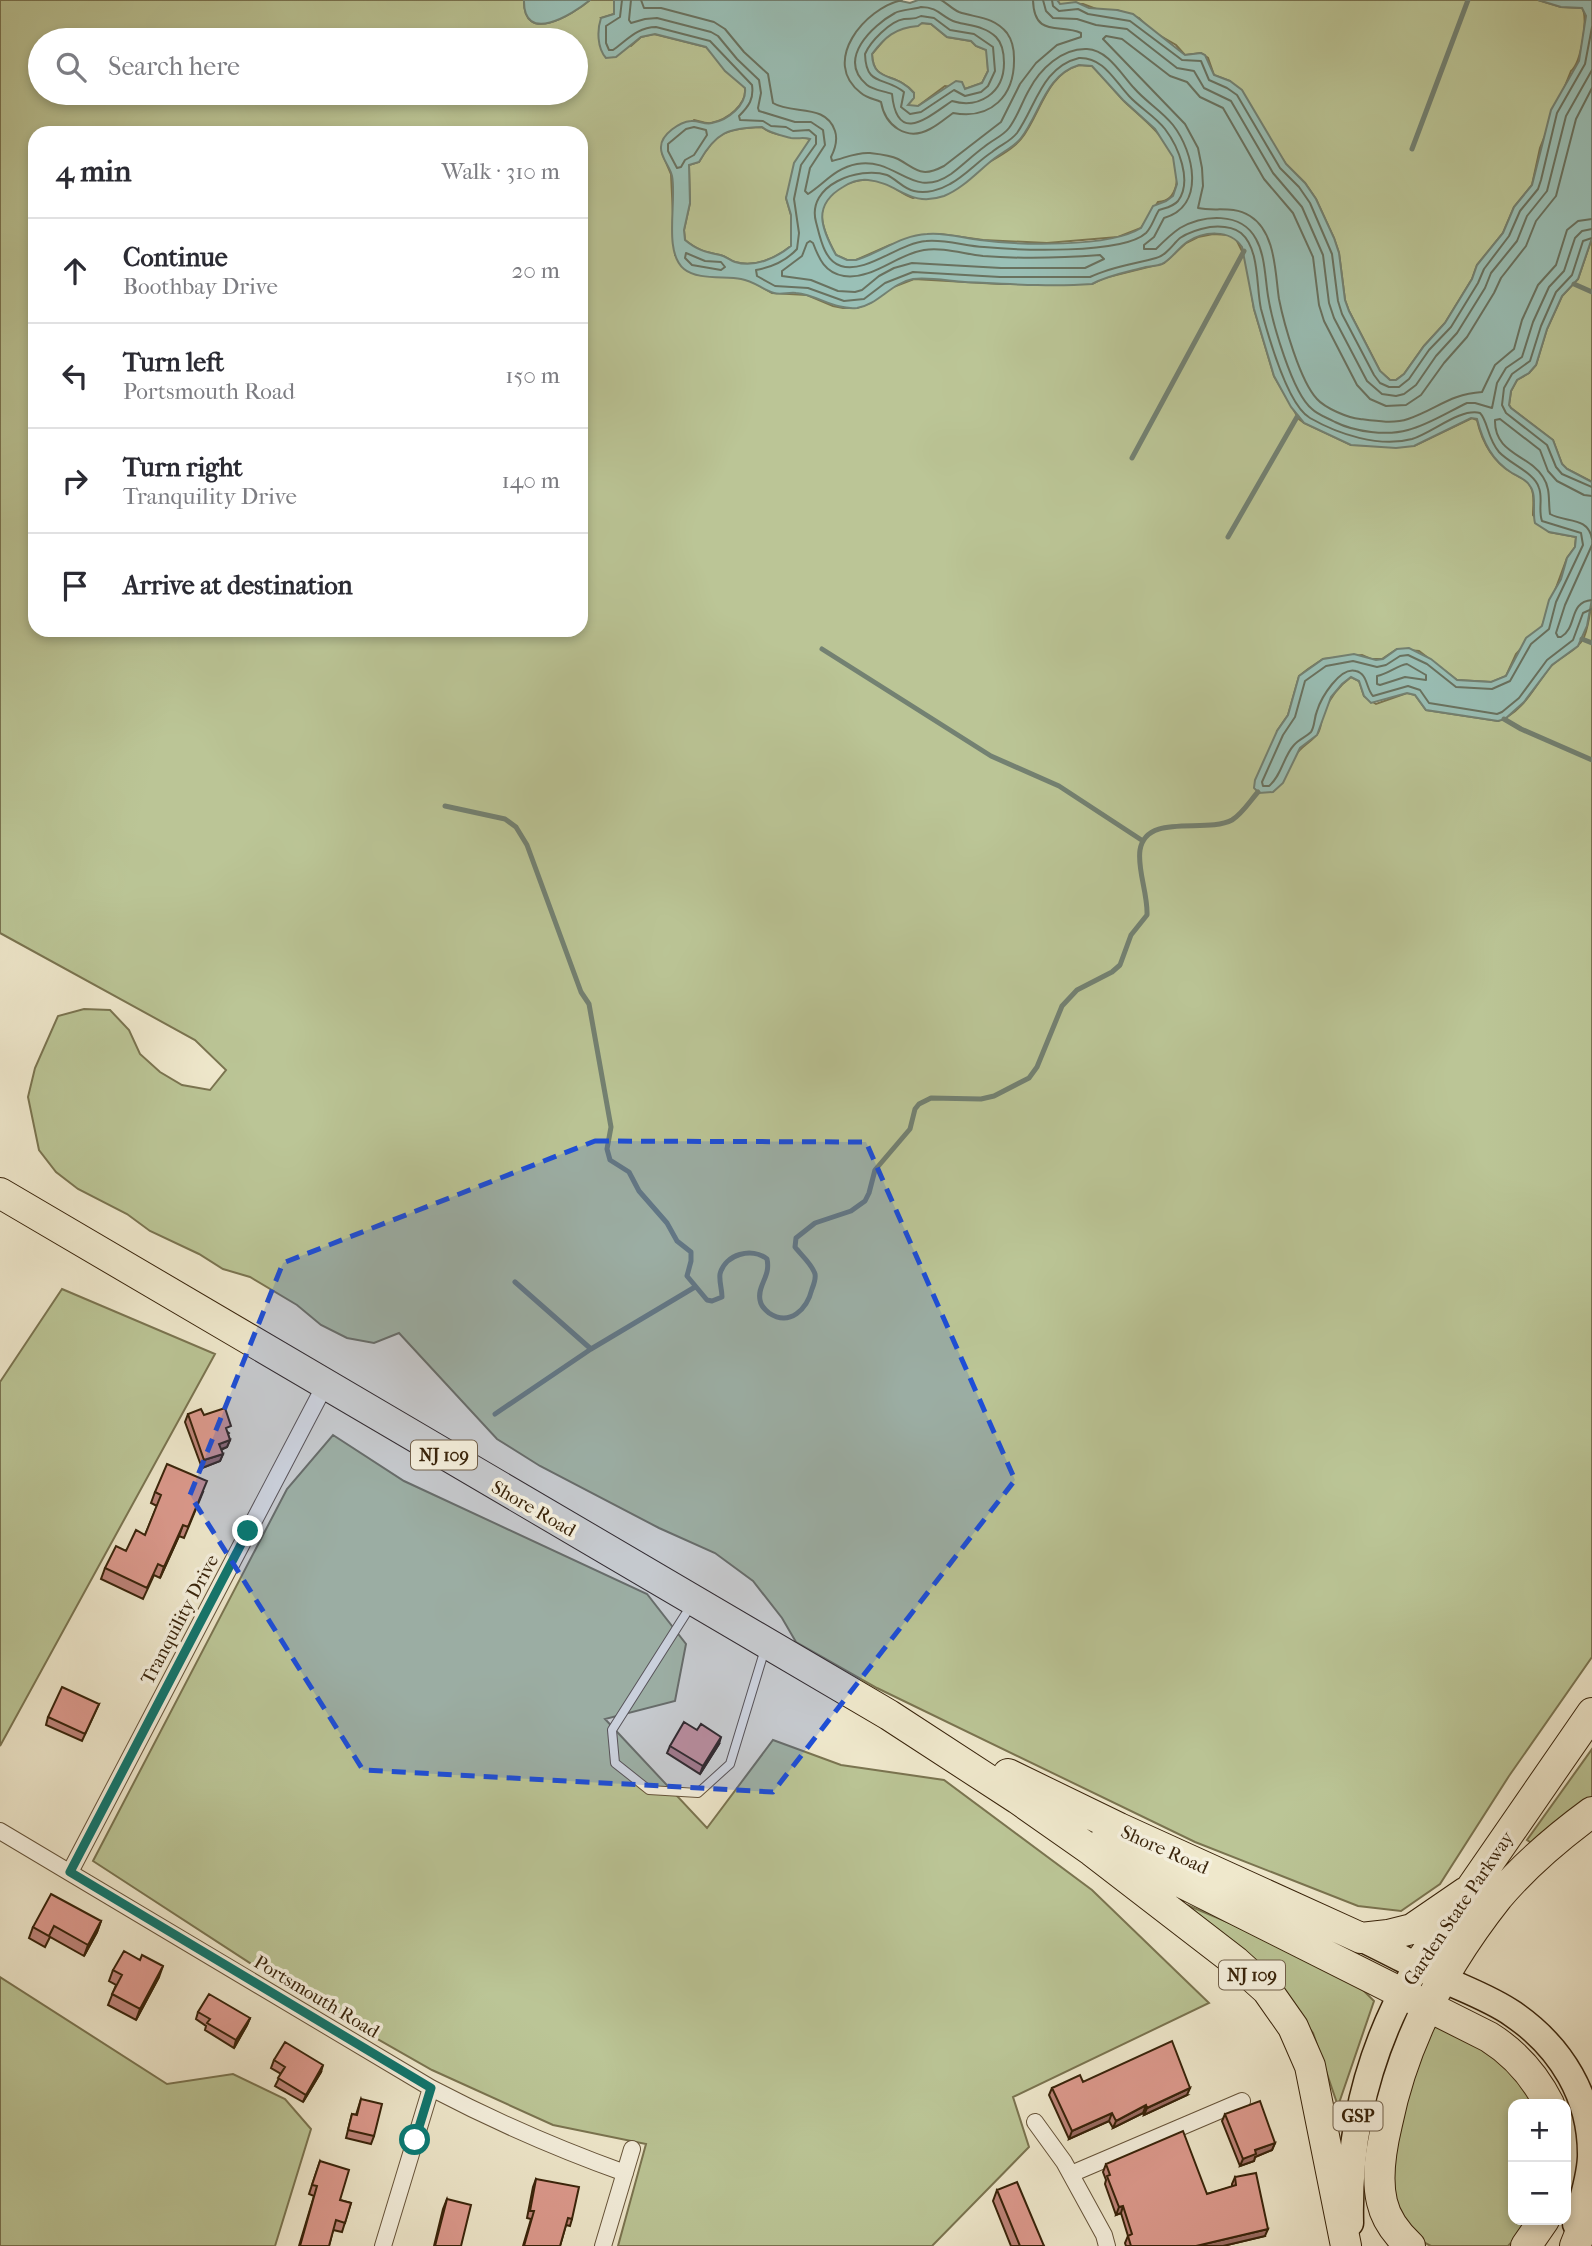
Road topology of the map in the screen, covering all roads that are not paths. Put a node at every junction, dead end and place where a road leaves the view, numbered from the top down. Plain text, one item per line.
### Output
1 (0, 1193) edge
2 (325, 1385) junction
3 (694, 1602) junction
4 (766, 1644) junction
5 (1592, 1713) edge
6 (889, 1715) junction
7 (1018, 1799) junction
8 (1592, 1812) edge
9 (0, 1831) edge
10 (70, 1872) junction
11 (1466, 1892) junction
12 (1361, 1938) junction
13 (1418, 1965) junction
14 (1444, 1979) junction
15 (1414, 2000) junction
16 (431, 2088) junction
17 (1546, 2099) edge
18 (1242, 2101) dead end
19 (1035, 2122) dead end
20 (632, 2149) dead end
21 (625, 2173) junction
22 (1071, 2174) junction
23 (1592, 2204) edge
24 (1541, 2225) edge
25 (383, 2246) edge
26 (603, 2246) edge
27 (1107, 2246) edge
28 (1349, 2246) edge
29 (1410, 2246) edge
30 (1526, 2246) edge
31 (1572, 2246) edge

1 - 2 highway, Shore Road / NJ 109
2 - 3 highway, Shore Road / NJ 109
2 - 10 street, Tranquility Drive
3 - 4 highway, Shore Road / NJ 109
3 - 4 lane
4 - 6 highway, Shore Road / NJ 109
5 - 11 highway, Garden State Parkway / GSP
6 - 7 highway, Shore Road / NJ 109
6 - 12 highway, Shore Road / NJ 109
7 - 15 highway
7 - 28 highway, NJ 109
8 - 14 highway
9 - 10 street, Portsmouth Road
10 - 16 street, Portsmouth Road
11 - 12 highway
11 - 13 highway, Garden State Parkway / GSP
12 - 13 main road, Shore Road / NJ 109
13 - 14 main road, Shore Road / NJ 109
13 - 15 main road, Garden State Parkway / GSP
14 - 15 highway
14 - 31 main road, NJ 109
15 - 17 highway
15 - 28 main road, Garden State Parkway / GSP
15 - 29 highway
16 - 21 street, Portsmouth Road
16 - 25 street
18 - 22 street
19 - 22 street
20 - 21 street
21 - 26 street
22 - 27 street
23 - 31 highway
24 - 30 highway

